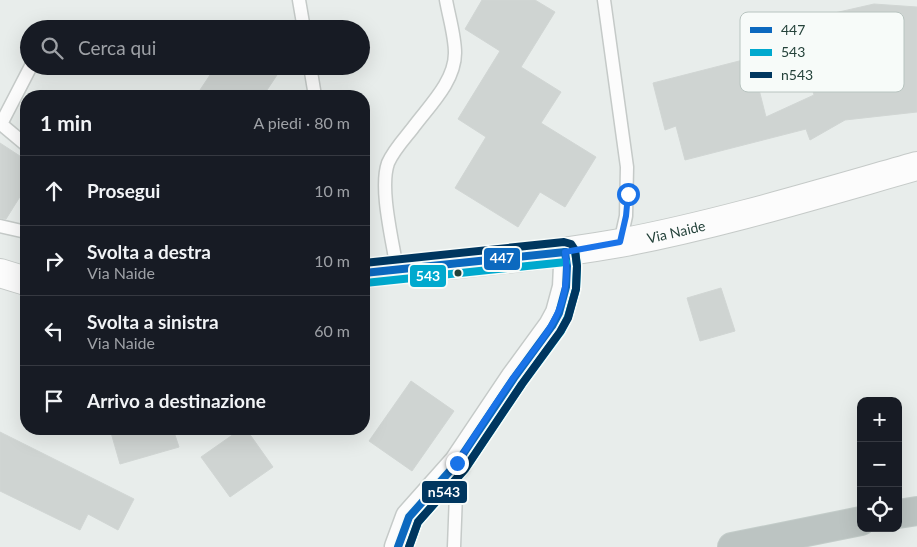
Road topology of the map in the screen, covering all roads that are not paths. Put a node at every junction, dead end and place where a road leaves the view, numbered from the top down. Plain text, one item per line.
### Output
1 (299, 0) edge
2 (446, 0) edge
3 (604, 0) edge
4 (302, 20) edge
5 (26, 75) edge
6 (312, 75) edge
7 (314, 90) edge
8 (20, 139) edge
9 (917, 166) edge
10 (0, 226) edge
11 (20, 231) edge
12 (620, 242) junction
13 (565, 252) junction
14 (397, 270) junction
15 (370, 272) edge
16 (0, 273) edge
17 (20, 279) edge
18 (457, 463) junction
19 (917, 511) edge
20 (902, 513) edge
21 (857, 522) edge
22 (398, 547) edge
23 (454, 547) edge
24 (732, 547) edge

1 - 4 lane
2 - 14 lane
3 - 12 lane
5 - 8 lane
6 - 7 lane
9 - 12 street, Via Naide
10 - 11 lane
12 - 13 street, Via Naide
13 - 14 street, Via Naide
13 - 18 street
14 - 15 street, Via Naide
16 - 17 street
18 - 22 street
18 - 23 lane
19 - 20 highway
21 - 24 highway

